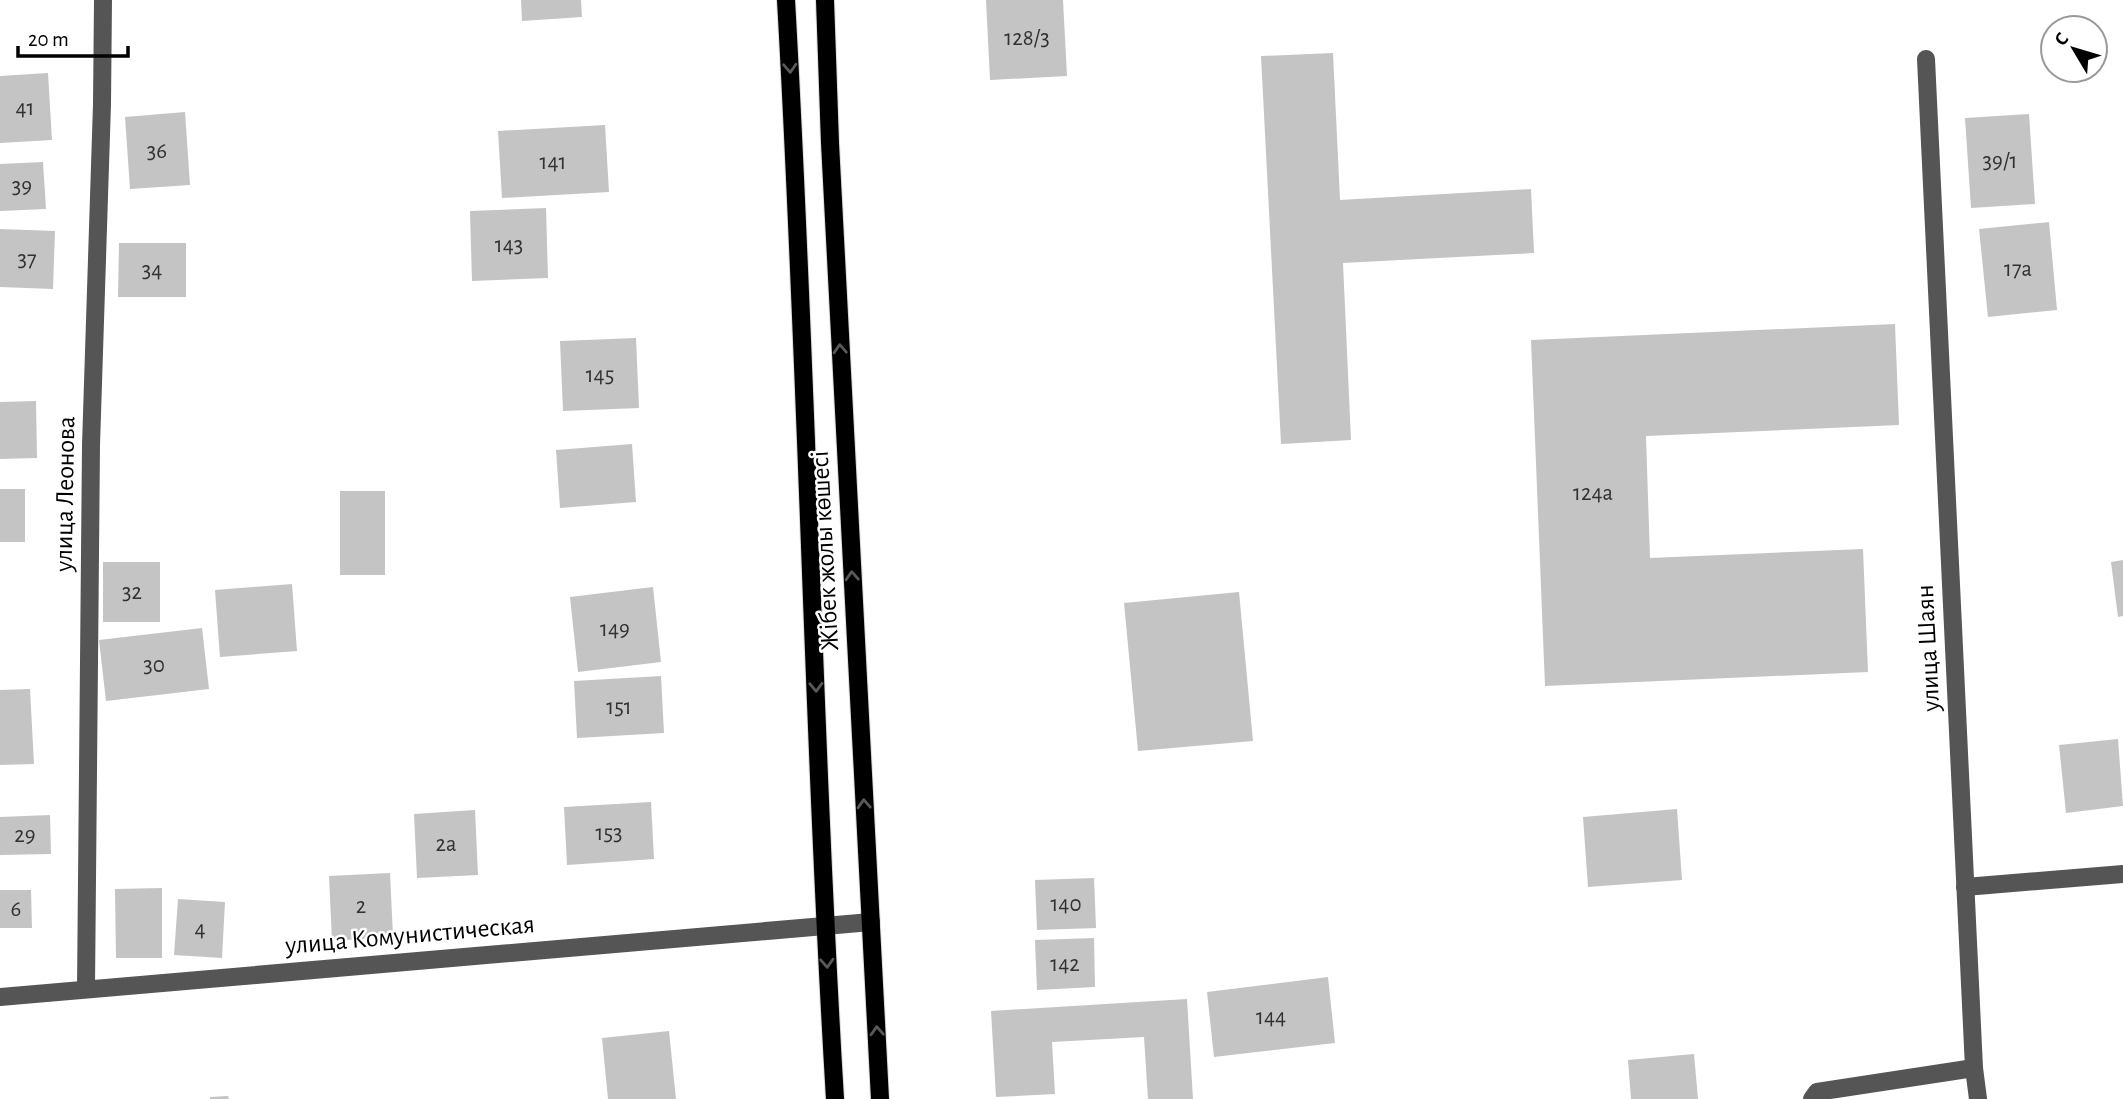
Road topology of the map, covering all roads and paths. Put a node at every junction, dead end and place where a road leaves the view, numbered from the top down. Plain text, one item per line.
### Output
1 (103, 0) edge
2 (786, 0) edge
3 (825, 0) edge
4 (1926, 59) dead end
5 (2123, 874) edge
6 (1965, 887) junction
7 (871, 922) junction
8 (825, 926) junction
9 (86, 988) junction
10 (0, 997) edge
11 (1974, 1068) junction
12 (835, 1099) edge
13 (880, 1099) edge
14 (1812, 1099) edge
15 (1978, 1099) edge

1 - 9 street, улица Леонова
2 -> 8 main road, Жібек жолы көшесі
7 -> 3 main road, Жібек жолы көшесі
4 - 6 street, улица Шаян
5 - 6 street
6 - 11 street, улица Шаян
7 - 8 street, улица Комунистическая
13 -> 7 main road, Жібек жолы көшесі
8 - 9 street, улица Комунистическая
8 -> 12 main road, Жібек жолы көшесі
9 - 10 street, улица Комунистическая
11 - 14 street
11 - 15 street, улица Шаян

